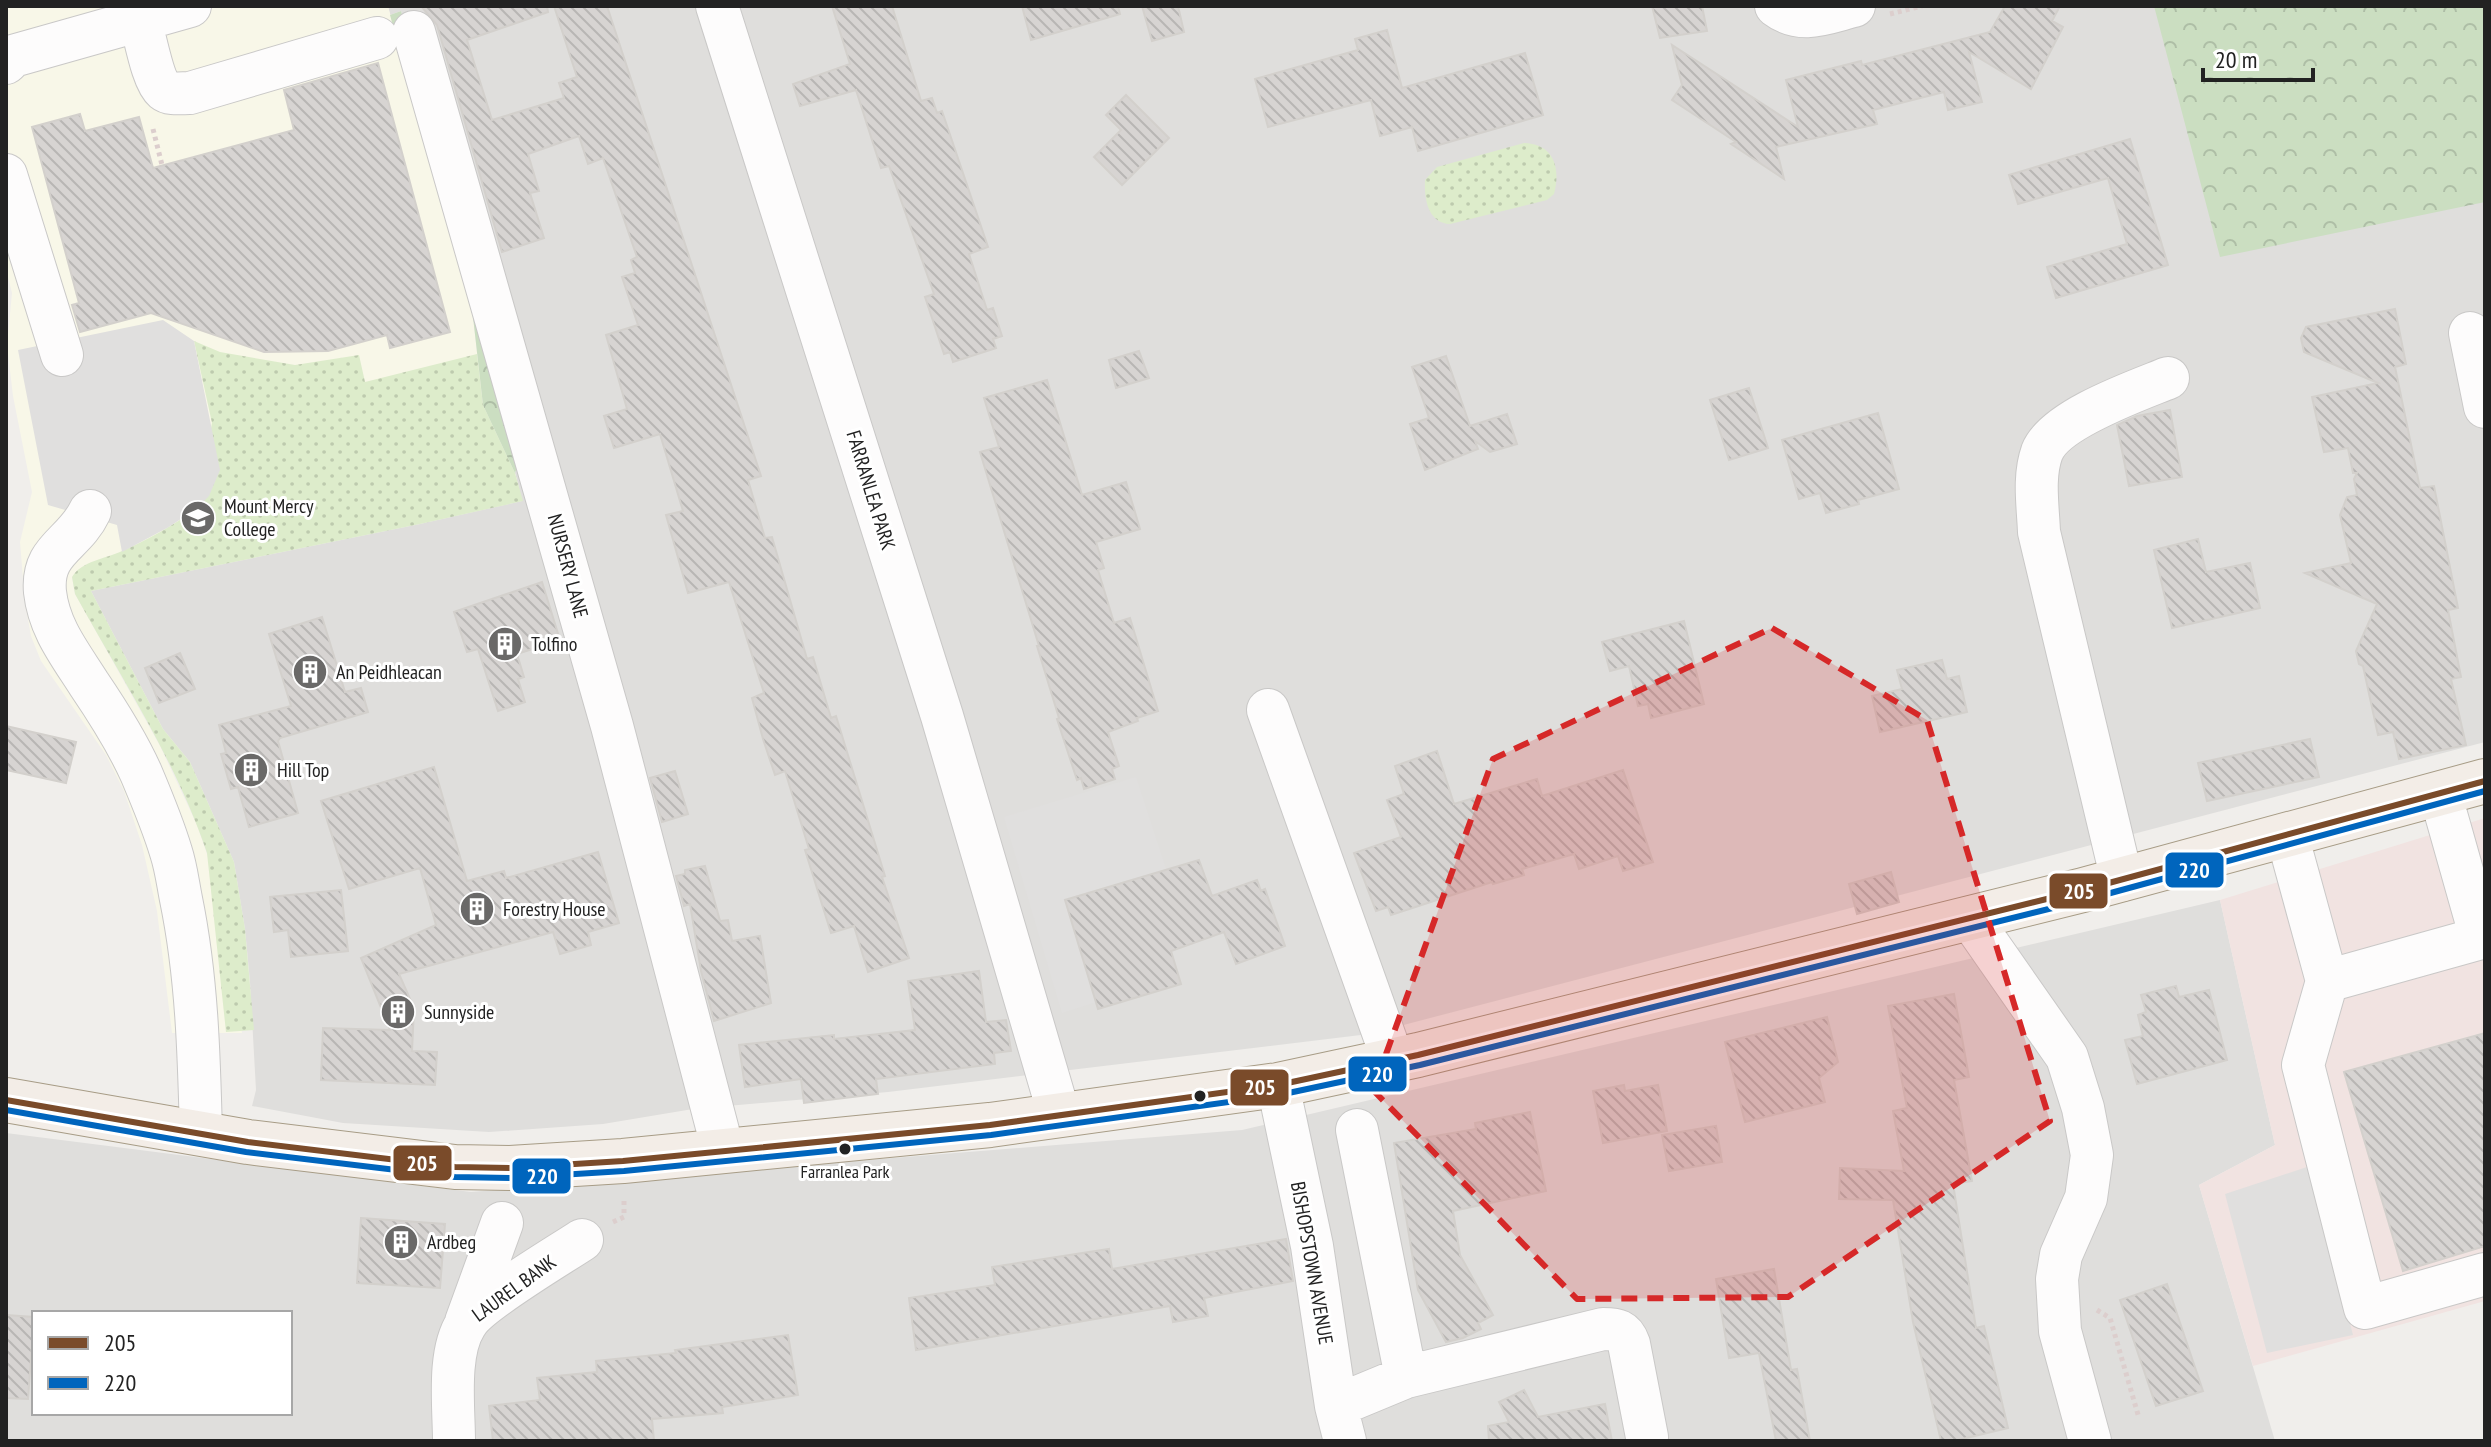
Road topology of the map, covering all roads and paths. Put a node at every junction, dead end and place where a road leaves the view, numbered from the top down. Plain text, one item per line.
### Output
1 (190, 6) edge
2 (717, 6) edge
3 (1776, 6) edge
4 (1854, 6) edge
5 (140, 20) junction
6 (6, 63) edge
7 (6, 175) edge
8 (2470, 333) dead end
9 (62, 355) dead end
10 (2168, 378) dead end
11 (2485, 407) edge
12 (90, 511) dead end
13 (1268, 710) dead end
14 (2485, 781) edge
15 (2440, 793) junction
16 (2287, 835) junction
17 (2122, 880) junction
18 (1970, 918) junction
19 (2483, 940) edge
20 (2327, 981) junction
21 (1393, 1060) junction
22 (1278, 1085) junction
23 (6, 1100) edge
24 (1059, 1114) junction
25 (1357, 1130) dead end
26 (201, 1134) junction
27 (723, 1150) junction
28 (623, 1161) junction
29 (502, 1223) dead end
30 (582, 1240) joint
31 (2485, 1274) edge
32 (2059, 1307) junction
33 (466, 1323) junction
34 (1406, 1377) junction
35 (2139, 1418) dead end
36 (1340, 1423) edge
37 (1647, 1437) dead end
38 (454, 1441) edge
39 (2090, 1441) edge

1 - 5 street
2 - 24 street, FARRANLEA PARK
3 - 4 street
5 - 6 street
5 - 27 street, NURSERY LANE
7 - 9 street
8 - 11 street
10 - 17 street
12 - 26 street
13 - 21 street
14 - 15 main road
15 - 16 main road
15 - 19 street
16 - 17 main road
16 - 20 street
17 - 18 main road
18 - 21 main road
18 - 32 street
19 - 20 street
20 - 31 street
21 - 22 main road
22 - 24 main road
22 - 36 street, BISHOPSTOWN AVENUE
23 - 26 main road
24 - 27 main road
25 - 34 street
26 - 28 main road
27 - 28 main road
28 - 30 path
29 - 33 street
30 - 33 street, LAUREL BANK
32 - 35 path
32 - 39 street
33 - 38 street, LAUREL BANK
34 - 36 street
34 - 37 street

